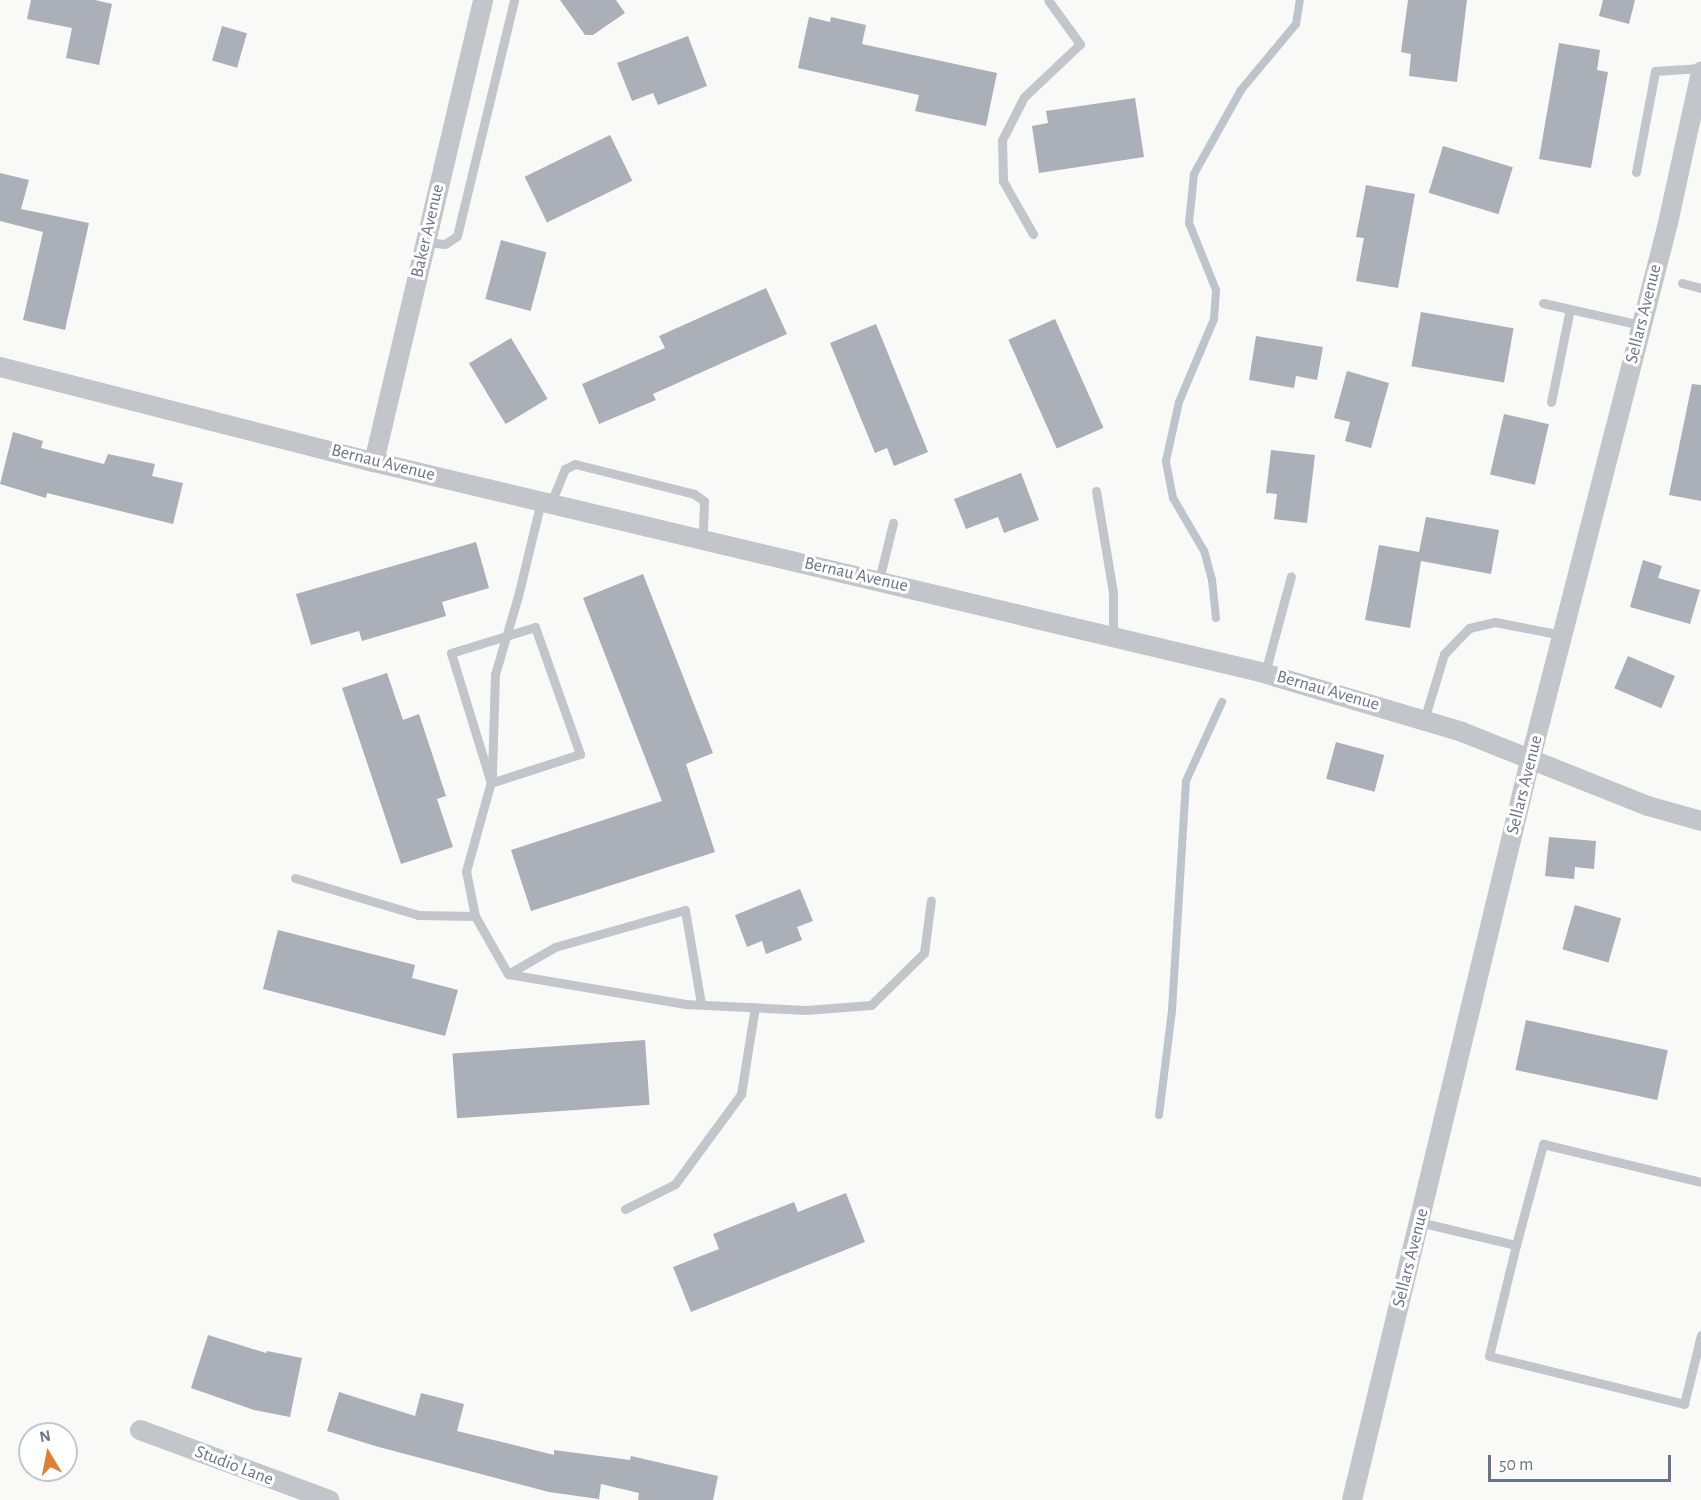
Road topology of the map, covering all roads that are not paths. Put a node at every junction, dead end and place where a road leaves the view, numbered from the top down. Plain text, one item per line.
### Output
1 (483, 0) edge
2 (514, 0) edge
3 (1048, 0) edge
4 (1701, 70) edge
5 (1636, 172) dead end
6 (1033, 234) dead end
7 (426, 242) junction
8 (1682, 283) dead end
9 (1701, 288) edge
10 (1543, 303) dead end
11 (1570, 309) junction
12 (1641, 325) junction
13 (0, 367) edge
14 (1551, 402) dead end
15 (374, 462) junction
16 (1096, 491) dead end
17 (546, 502) junction
18 (893, 523) dead end
19 (703, 539) junction
20 (1291, 576) dead end
21 (879, 580) junction
22 (1113, 635) junction
23 (1562, 635) junction
24 (507, 636) junction
25 (1265, 673) junction
26 (1424, 720) junction
27 (1530, 761) junction
28 (491, 783) junction
29 (1701, 821) edge
30 (295, 878) dead end
31 (931, 900) dead end
32 (475, 916) junction
33 (508, 974) junction
34 (702, 1004) junction
35 (755, 1007) junction
36 (1701, 1182) edge
37 (625, 1209) dead end
38 (1419, 1222) junction
39 (1516, 1245) junction
40 (1701, 1335) edge
41 (140, 1430) dead end
42 (329, 1500) edge
43 (1352, 1500) edge

1 - 7 street, Baker Avenue
2 - 7 lane
3 - 6 lane
4 - 5 lane
4 - 12 street, Sellars Avenue
7 - 15 street, Baker Avenue
8 - 9 lane
10 - 11 lane
11 - 12 lane
11 - 14 lane
12 - 23 street, Sellars Avenue
13 - 15 street, Bernau Avenue
15 - 17 street, Bernau Avenue
16 - 22 lane
17 - 19 street, Bernau Avenue
17 - 19 lane
17 - 24 lane
18 - 21 lane
19 - 21 street, Bernau Avenue
20 - 25 lane
21 - 22 street, Bernau Avenue
22 - 25 street, Bernau Avenue
23 - 26 lane
23 - 27 street, Sellars Avenue
24 - 28 lane
24 - 28 lane
24 - 28 lane
25 - 26 street, Bernau Avenue
26 - 27 street, Bernau Avenue
27 - 29 street, Bernau Avenue
27 - 38 street, Sellars Avenue
28 - 32 lane
30 - 32 lane
31 - 35 lane
32 - 33 lane
33 - 34 lane
33 - 34 lane
34 - 35 lane
35 - 37 lane
36 - 39 lane
38 - 39 lane
38 - 43 street, Sellars Avenue
39 - 40 lane
41 - 42 street, Studio Lane

